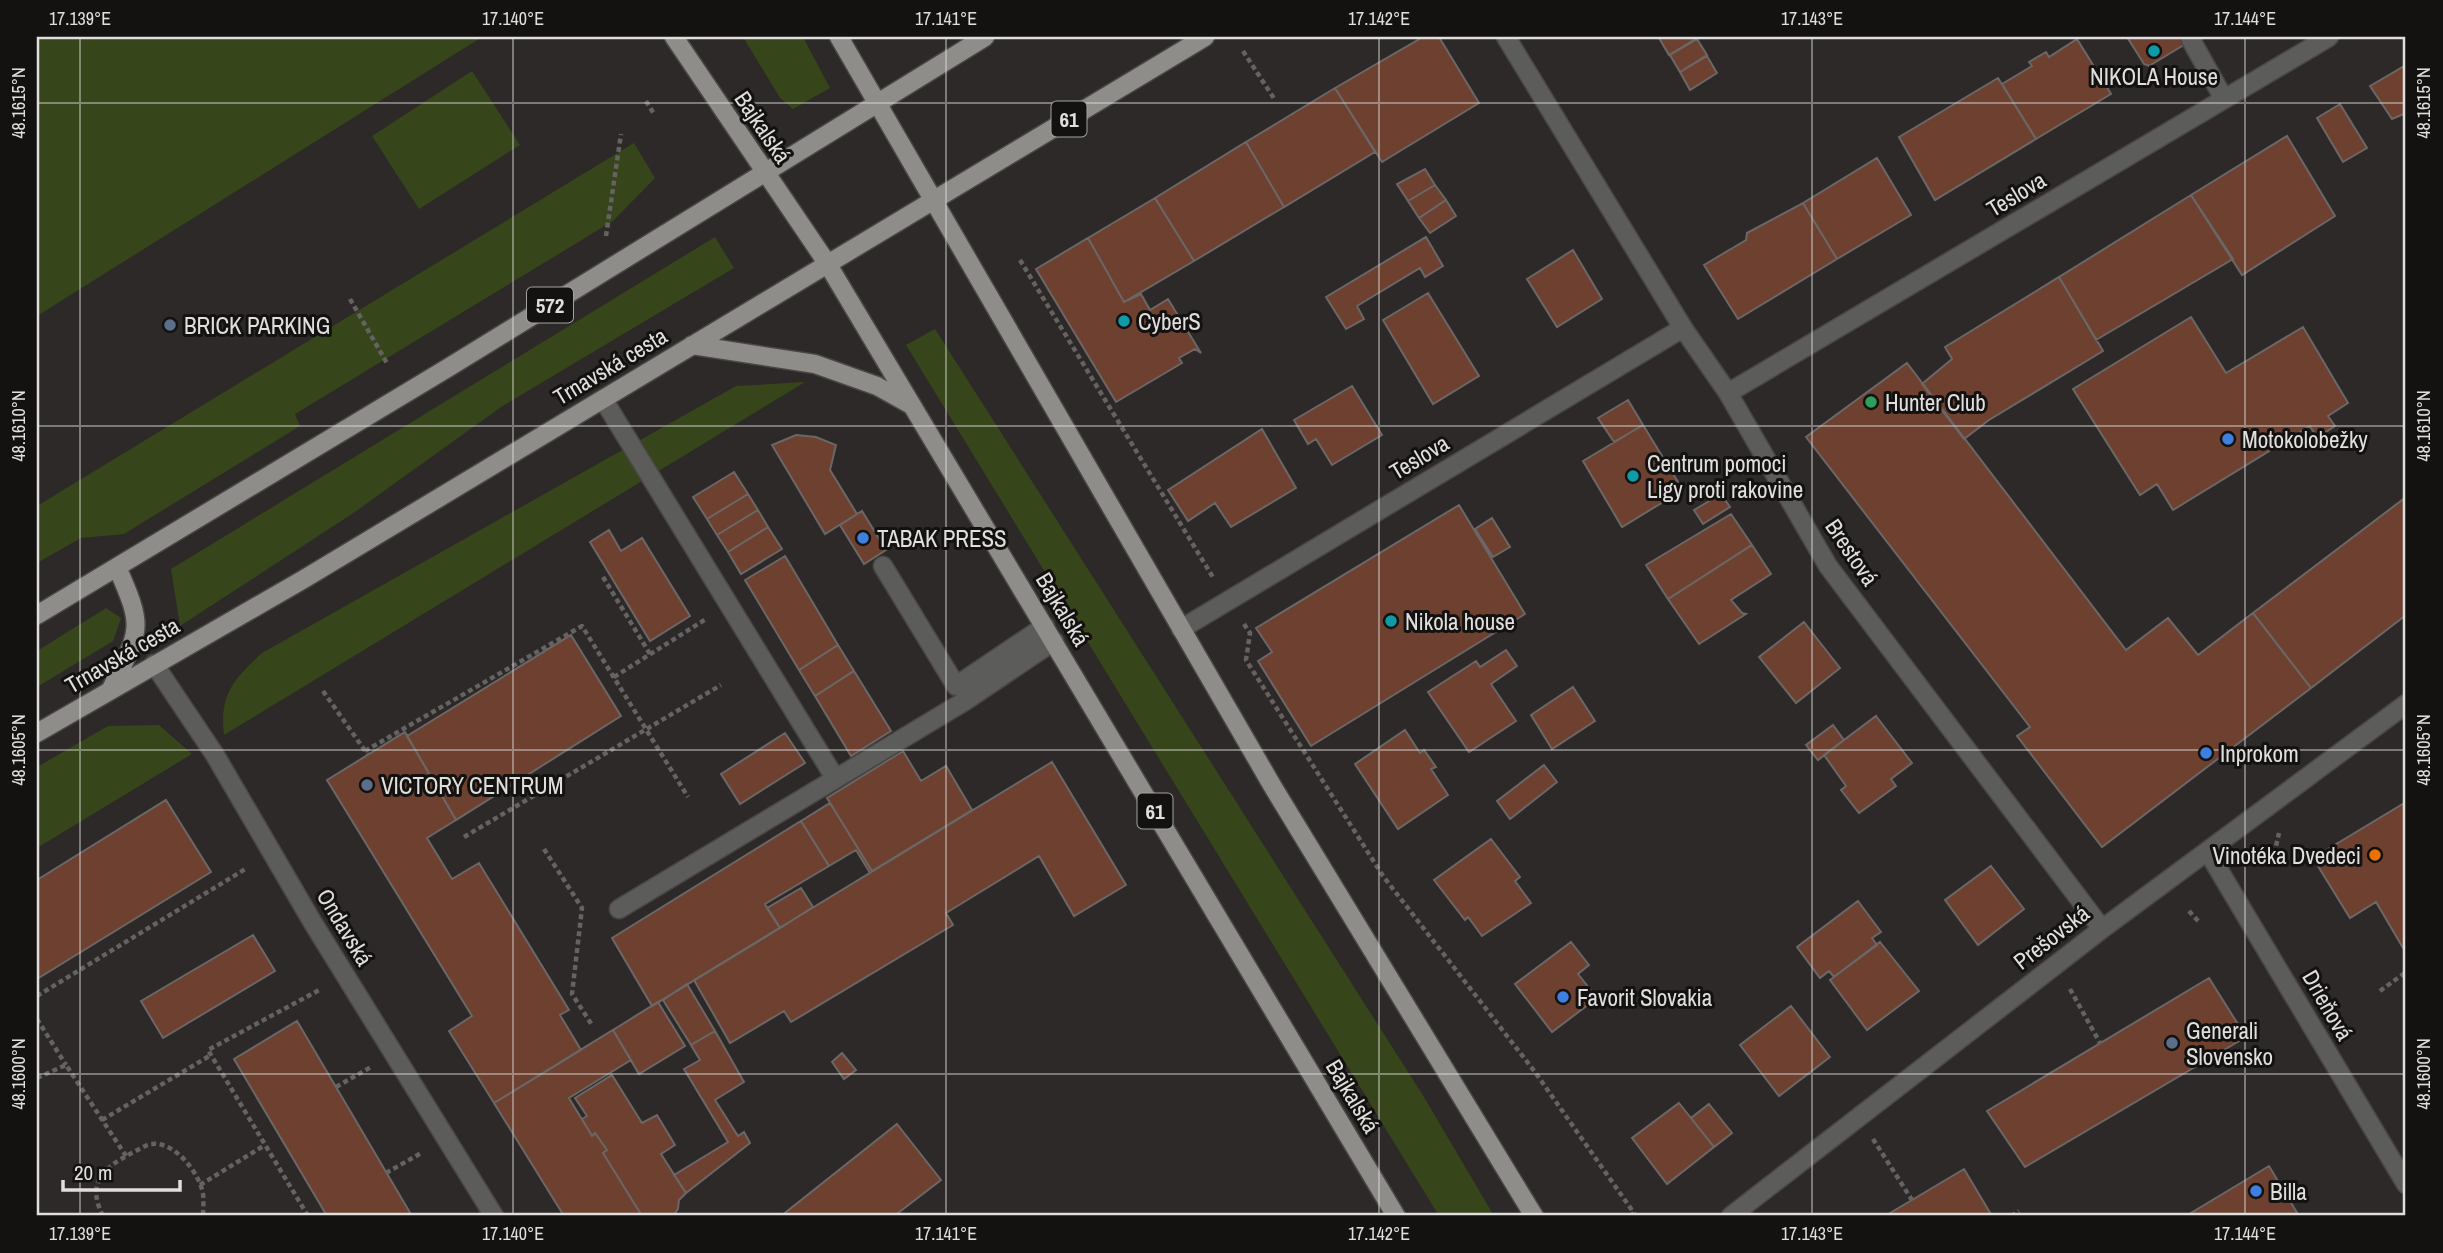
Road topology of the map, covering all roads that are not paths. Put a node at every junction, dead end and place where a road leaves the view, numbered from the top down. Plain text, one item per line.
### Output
1 (674, 37) edge
2 (839, 37) edge
3 (985, 37) edge
4 (1205, 37) edge
5 (1506, 37) edge
6 (2329, 37) edge
7 (2191, 40) dead end
8 (2306, 42) edge
9 (2224, 99) junction
10 (877, 102) junction
11 (763, 171) junction
12 (932, 200) junction
13 (827, 263) junction
14 (1683, 328) junction
15 (692, 345) junction
16 (1728, 393) junction
17 (603, 399) junction
18 (914, 407) junction
19 (883, 566) dead end
20 (117, 567) junction
21 (37, 615) edge
22 (1181, 629) junction
23 (1049, 633) junction
24 (154, 664) junction
25 (111, 689) junction
26 (960, 694) junction
27 (2406, 704) edge
28 (37, 733) edge
29 (835, 778) junction
30 (2208, 852) junction
31 (619, 909) dead end
32 (2102, 929) junction
33 (2406, 1184) edge
34 (494, 1216) edge
35 (1396, 1216) edge
36 (1534, 1216) edge
37 (1731, 1216) edge

1 - 11 main road, Bajkalská
2 - 10 main road
3 - 10 main road
4 - 12 main road, Trnavská cesta / 61
5 - 14 street, Brestová
6 - 8 street, Teslova
7 - 9 street
8 - 9 street, Teslova
9 - 16 street, Teslova
10 - 11 main road
10 - 12 main road
11 - 13 main road, Bajkalská / 61
11 - 20 main road, 572
12 - 13 main road, Trnavská cesta / 61
12 - 22 main road
13 - 15 main road, Trnavská cesta
13 - 18 main road, Bajkalská / 61
14 - 16 street, Brestová
14 - 22 street, Teslova
15 - 17 main road, Trnavská cesta
15 - 18 main road
16 - 32 street, Brestová
17 - 24 main road, Trnavská cesta
17 - 29 street
18 - 23 main road, Bajkalská / 61
19 - 26 street
20 - 21 main road, 572
20 - 25 main road
22 - 36 main road
23 - 26 street
23 - 35 main road, Bajkalská / 61
24 - 25 main road, Trnavská cesta
24 - 34 street, Ondavská
25 - 28 main road, Trnavská cesta
26 - 29 street
27 - 30 street, Prešovská
29 - 31 street
30 - 32 street, Prešovská
30 - 33 street, Drieňová
32 - 37 street, Prešovská

